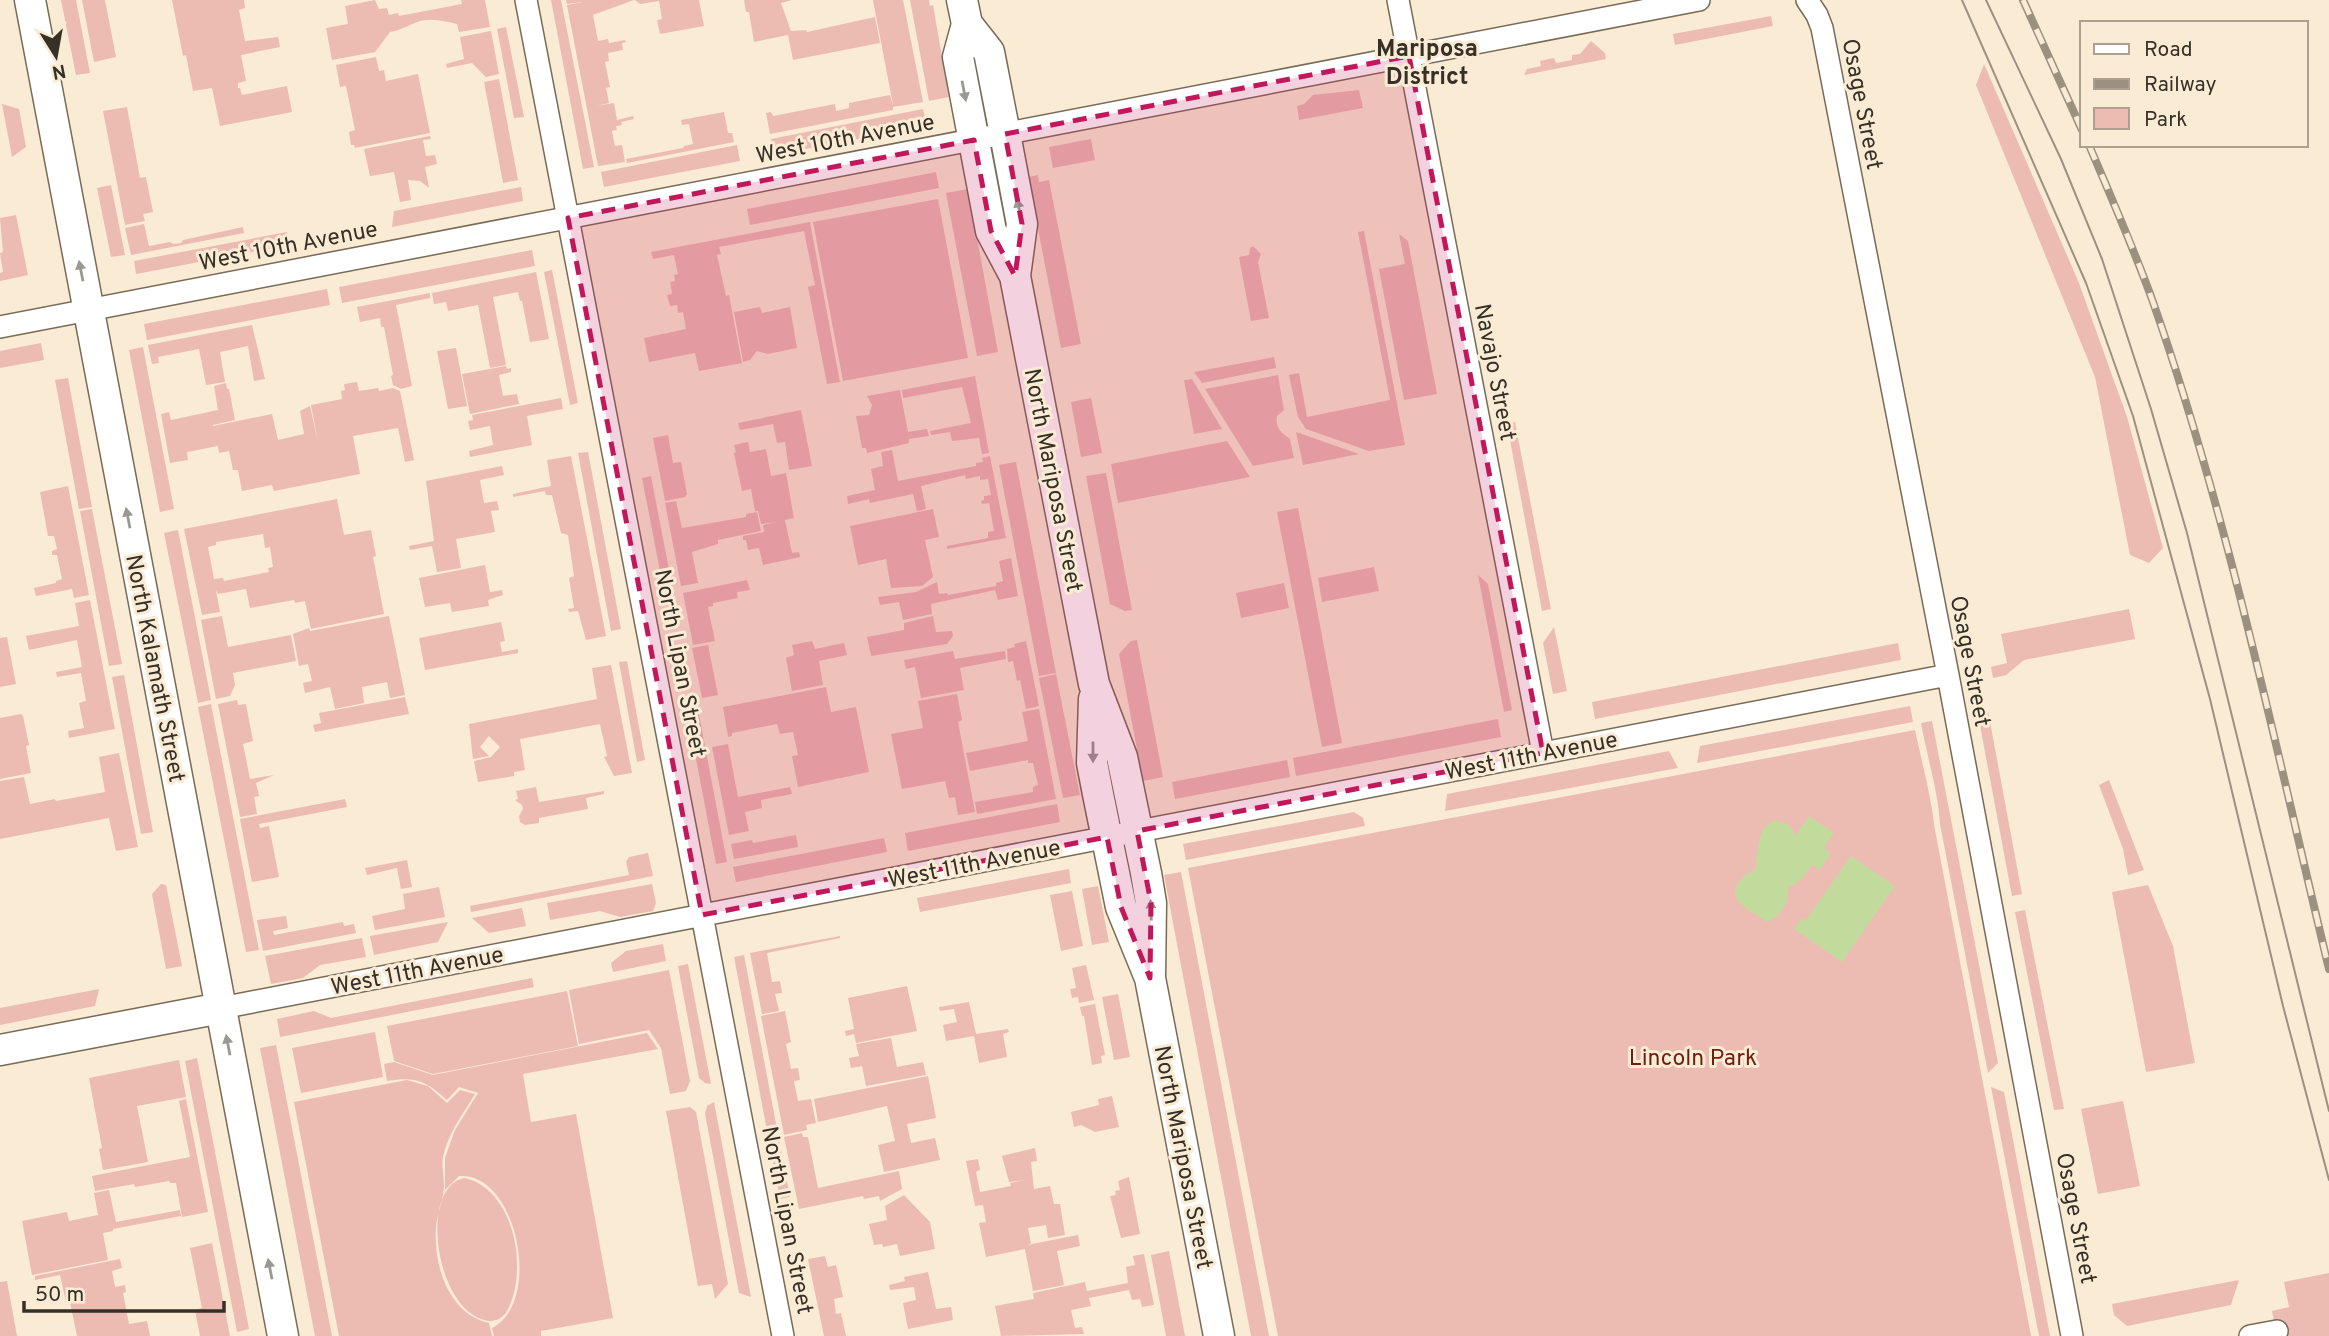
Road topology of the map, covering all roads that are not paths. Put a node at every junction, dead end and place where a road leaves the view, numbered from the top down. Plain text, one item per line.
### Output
1 (30, 0) edge
2 (526, 0) edge
3 (1398, 0) edge
4 (1699, 0) edge
5 (1807, 0) edge
6 (964, 12) edge
7 (1409, 56) junction
8 (1005, 134) junction
9 (974, 140) junction
10 (568, 218) junction
11 (1015, 276) junction
12 (88, 310) junction
13 (0, 327) edge
14 (1948, 676) junction
15 (1094, 684) junction
16 (1543, 753) junction
17 (1137, 831) junction
18 (1107, 837) junction
19 (702, 915) junction
20 (1150, 978) junction
21 (220, 1008) junction
22 (0, 1050) edge
23 (2277, 1331) dead end
24 (283, 1336) edge
25 (783, 1336) edge
26 (1219, 1336) edge
27 (2072, 1336) edge
28 (2250, 1336) edge

12 -> 1 street, North Kalamath Street
2 - 10 street, North Lipan Street
3 - 7 street, Navajo Street
4 - 7 street, West 10th Avenue
5 - 14 street, Osage Street
6 - 8 street, North Mariposa Street
6 -> 9 street, North Mariposa Street
7 - 8 street, West 10th Avenue
7 - 16 street, Navajo Street
8 - 9 street, West 10th Avenue
11 -> 8 street, North Mariposa Street
9 - 10 street, West 10th Avenue
9 - 11 street, North Mariposa Street
10 - 12 street, West 10th Avenue
10 - 19 street, North Lipan Street
11 - 15 street, North Mariposa Street
12 - 13 street, West 10th Avenue
21 -> 12 street, North Kalamath Street
14 - 16 street, West 11th Avenue
14 - 27 street, Osage Street
15 - 17 street, North Mariposa Street
15 -> 18 street, North Mariposa Street
16 - 17 street, West 11th Avenue
17 - 18 street, West 11th Avenue
20 -> 17 street, North Mariposa Street
18 - 19 street, West 11th Avenue
18 - 20 street, North Mariposa Street
19 - 21 street, West 11th Avenue
19 - 25 street, North Lipan Street
20 - 26 street, North Mariposa Street
21 - 22 street, West 11th Avenue
24 -> 21 street, North Kalamath Street
23 - 28 street

